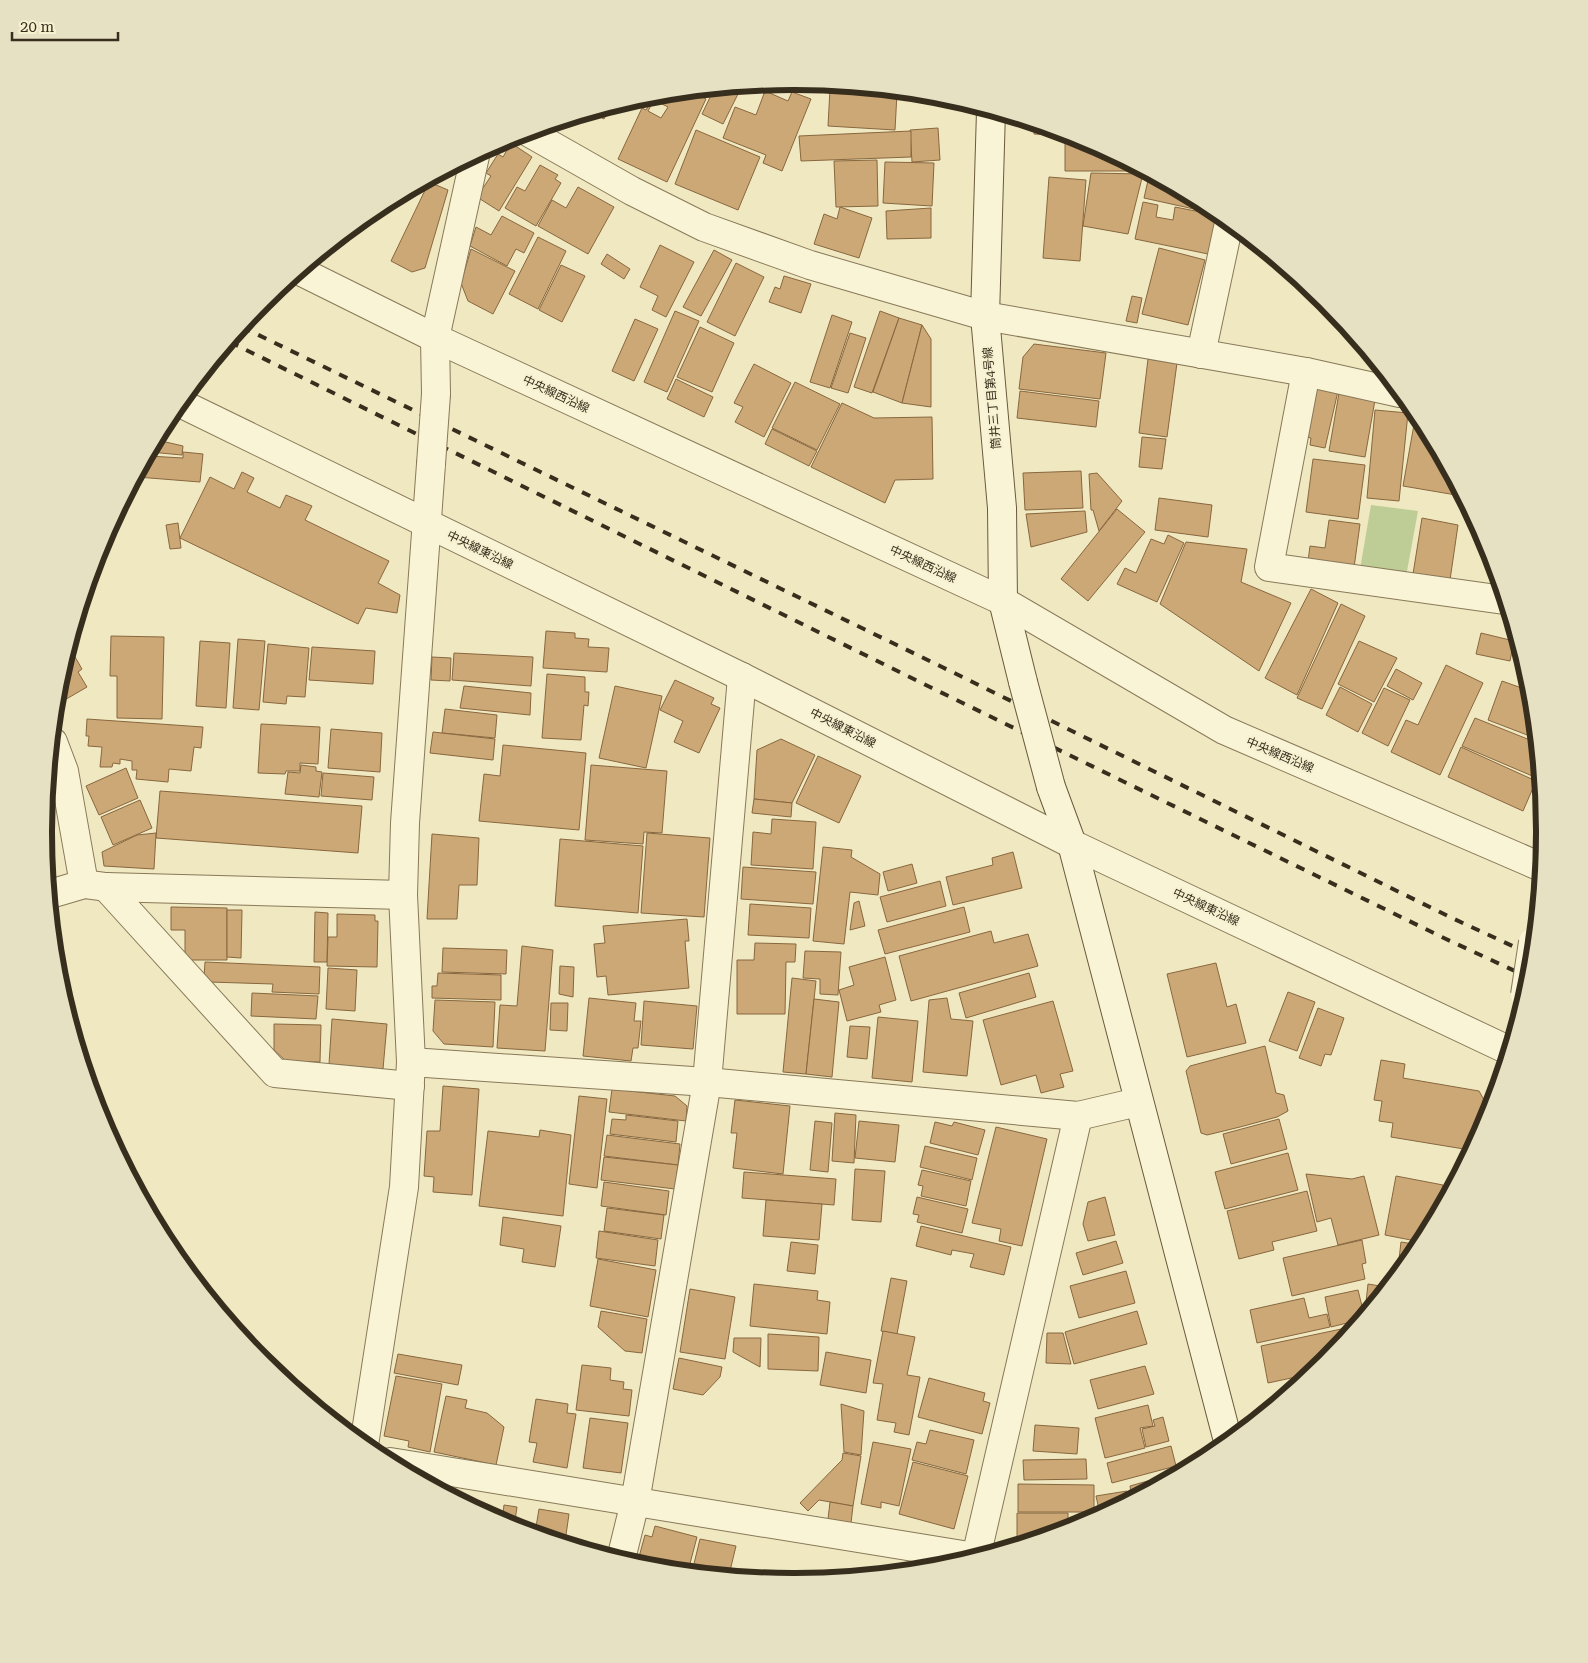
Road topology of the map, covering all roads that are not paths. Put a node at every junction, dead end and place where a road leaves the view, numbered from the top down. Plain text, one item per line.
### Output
1 (991, 116) edge
2 (536, 136) edge
3 (474, 163) edge
4 (1227, 230) edge
5 (305, 274) edge
6 (984, 316) junction
7 (435, 338) junction
8 (1201, 354) junction
9 (1306, 372) junction
10 (1390, 391) edge
11 (187, 406) edge
12 (426, 524) junction
13 (1498, 599) edge
14 (1003, 601) junction
15 (742, 677) junction
16 (57, 754) edge
17 (1072, 844) junction
18 (1535, 864) edge
19 (95, 886) junction
20 (55, 893) edge
21 (403, 895) junction
22 (1503, 1047) edge
23 (410, 1074) junction
24 (707, 1082) junction
25 (1138, 1102) junction
26 (1078, 1116) junction
27 (1226, 1434) edge
28 (365, 1436) edge
29 (409, 1465) edge
30 (635, 1502) junction
31 (977, 1550) edge
32 (623, 1553) edge
33 (959, 1554) edge

1 - 6 street, 筒井三丁目第4号線
2 - 6 street
3 - 7 street
4 - 8 street
5 - 7 street, 中央線西沿線
6 - 8 street
6 - 14 street, 筒井三丁目第4号線
7 - 12 street, bridge
7 - 14 street, 中央線西沿線
8 - 9 street
9 - 10 street
9 - 13 street
11 - 12 street, 中央線東沿線
12 - 15 street, 中央線東沿線
12 - 21 street
14 - 17 street, 筒井三丁目第4号線, bridge
14 - 18 street, 中央線西沿線
15 - 17 street, 中央線東沿線
15 - 24 street
16 - 19 street
17 - 22 street, 中央線東沿線
17 - 25 street, 筒井三丁目第4号線
19 - 20 street
19 - 21 street
19 - 23 street
21 - 23 street
23 - 24 street
23 - 28 street
24 - 26 street
24 - 30 street
25 - 26 street
25 - 27 street, 筒井三丁目第4号線
26 - 31 street
29 - 30 street
30 - 32 street
30 - 33 street

